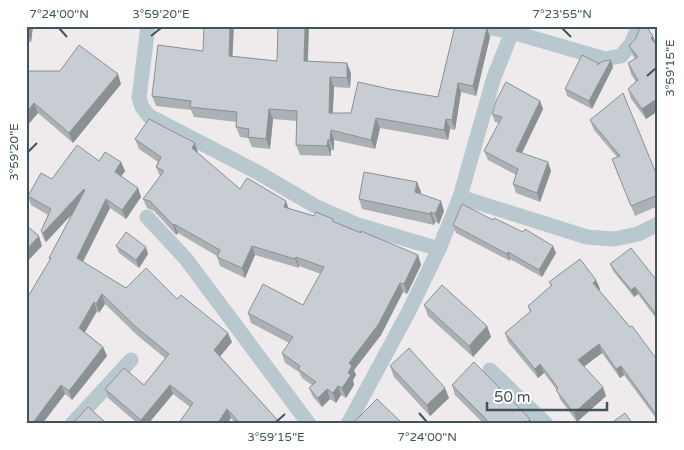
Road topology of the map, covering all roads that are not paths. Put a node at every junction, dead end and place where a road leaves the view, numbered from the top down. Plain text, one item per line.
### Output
1 (148, 26) edge
2 (480, 26) edge
3 (639, 26) edge
4 (512, 32) junction
5 (460, 197) junction
6 (146, 217) dead end
7 (658, 224) edge
8 (440, 249) junction
9 (131, 360) dead end
10 (490, 370) dead end
11 (72, 424) edge
12 (309, 424) edge
13 (348, 424) edge
14 (546, 424) edge

1 - 8 street
2 - 4 street
3 - 4 street
4 - 5 street
5 - 7 street
5 - 8 street
6 - 12 street
8 - 13 street
9 - 11 street
10 - 14 street

